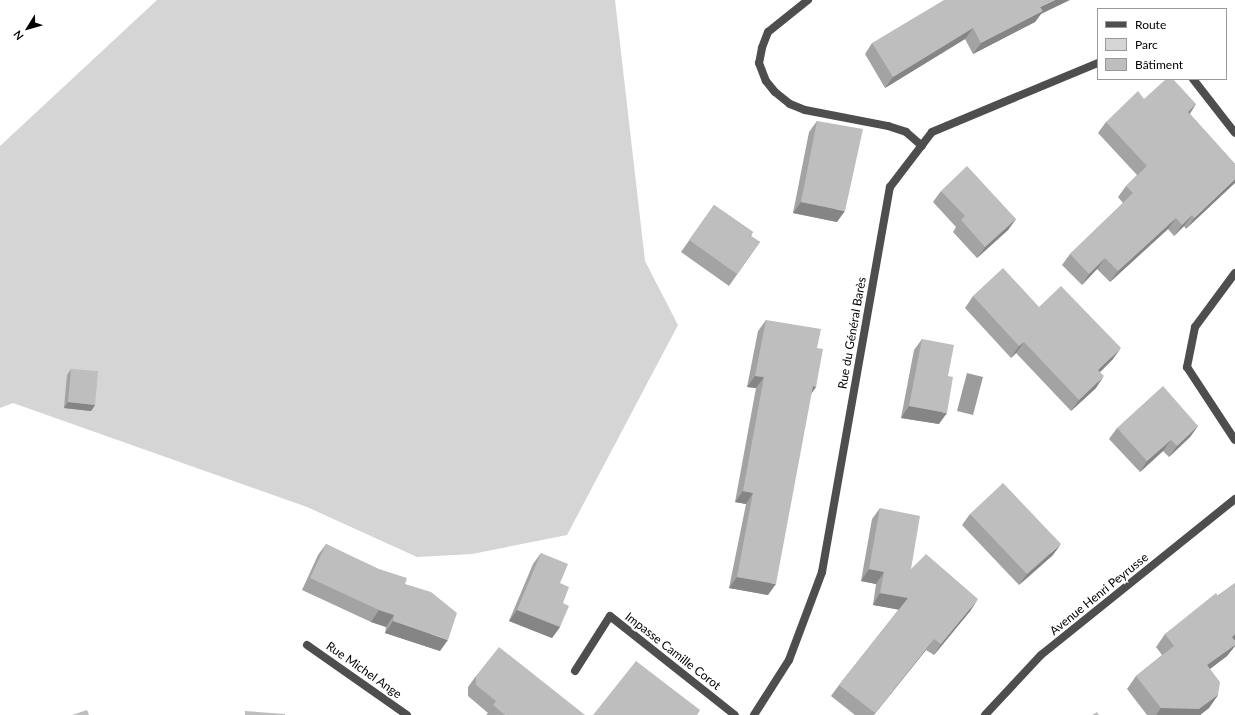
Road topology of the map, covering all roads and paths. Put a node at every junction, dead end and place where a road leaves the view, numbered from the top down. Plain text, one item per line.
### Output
1 (808, 0) edge
2 (1097, 64) edge
3 (1194, 80) edge
4 (1235, 133) edge
5 (922, 146) junction
6 (1235, 273) edge
7 (1235, 440) edge
8 (1235, 499) edge
9 (308, 645) dead end
10 (575, 671) dead end
11 (407, 715) edge
12 (735, 715) edge
13 (754, 715) edge
14 (985, 715) edge

1 - 5 street
2 - 5 street, Rue du Général Barès
3 - 4 street
5 - 13 street, Rue du Général Barès
6 - 7 street
8 - 14 street, Avenue Henri Peyrusse
9 - 11 street, Rue Michel Ange
10 - 12 street, Impasse Camille Corot

